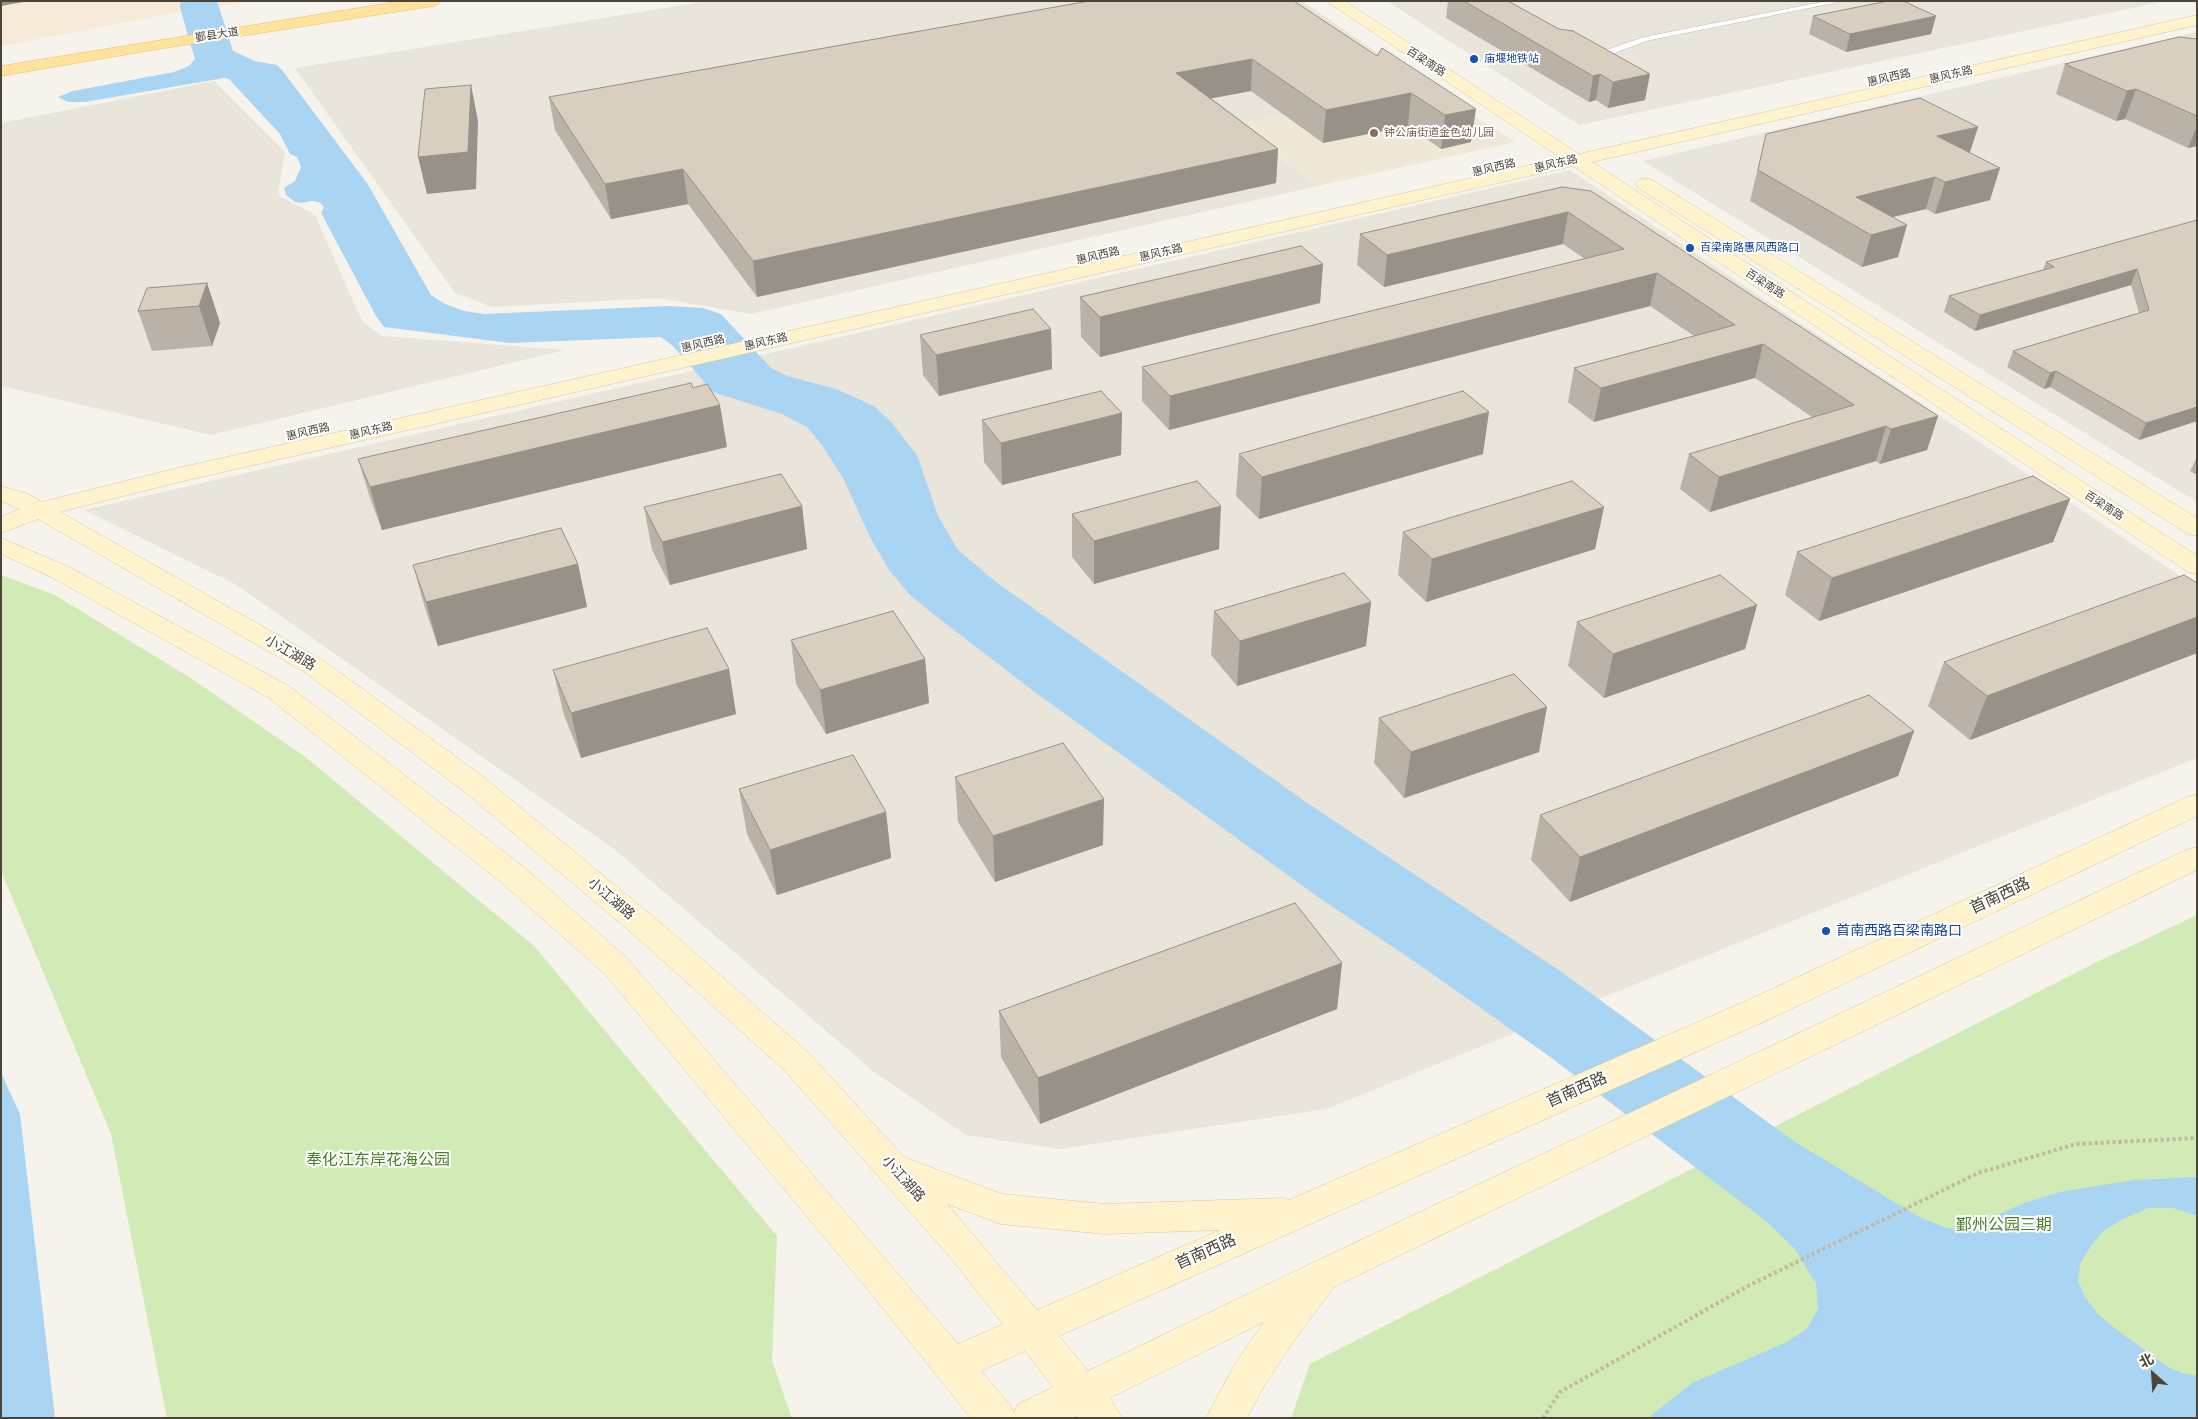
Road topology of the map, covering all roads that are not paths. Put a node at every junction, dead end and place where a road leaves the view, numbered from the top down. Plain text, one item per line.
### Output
1 (341, 1) edge
2 (433, 1) edge
3 (1334, 1) edge
4 (1365, 1) edge
5 (1840, 1) edge
6 (429, 2) edge
7 (2197, 8) edge
8 (2197, 20) edge
9 (1583, 55) edge
10 (1, 57) edge
11 (1, 71) edge
12 (1580, 153) junction
13 (15, 502) edge
14 (1, 526) edge
15 (2197, 529) edge
16 (1, 545) edge
17 (2197, 566) edge
18 (2197, 804) edge
19 (2197, 857) edge
20 (892, 1167) junction
21 (1297, 1212) junction
22 (1323, 1275) junction
23 (1031, 1329) junction
24 (952, 1365) junction
25 (1092, 1405) edge
26 (996, 1418) edge
27 (1031, 1418) edge
28 (1226, 1418) edge

1 - 10 main road, 鄞县大道
2 - 6 main road, 鄞县大道
3 - 12 street, 百梁南路
4 - 12 street, 百梁南路
5 - 9 lane
6 - 11 main road, 鄞县大道
7 - 12 street, 惠风西路
8 - 12 street, 惠风东路
12 - 13 street, 惠风东路
12 - 15 street, 百梁南路
12 - 17 street, 百梁南路
13 - 14 street
13 - 20 street, 小江湖路
16 - 24 street
18 - 21 street, 首南西路
19 - 22 street
20 - 21 street
20 - 23 street, 小江湖路
21 - 23 street, 首南西路
22 - 25 street
22 - 28 street
23 - 24 street, 首南西路
23 - 25 street, 小江湖路
24 - 26 street
25 - 27 street

